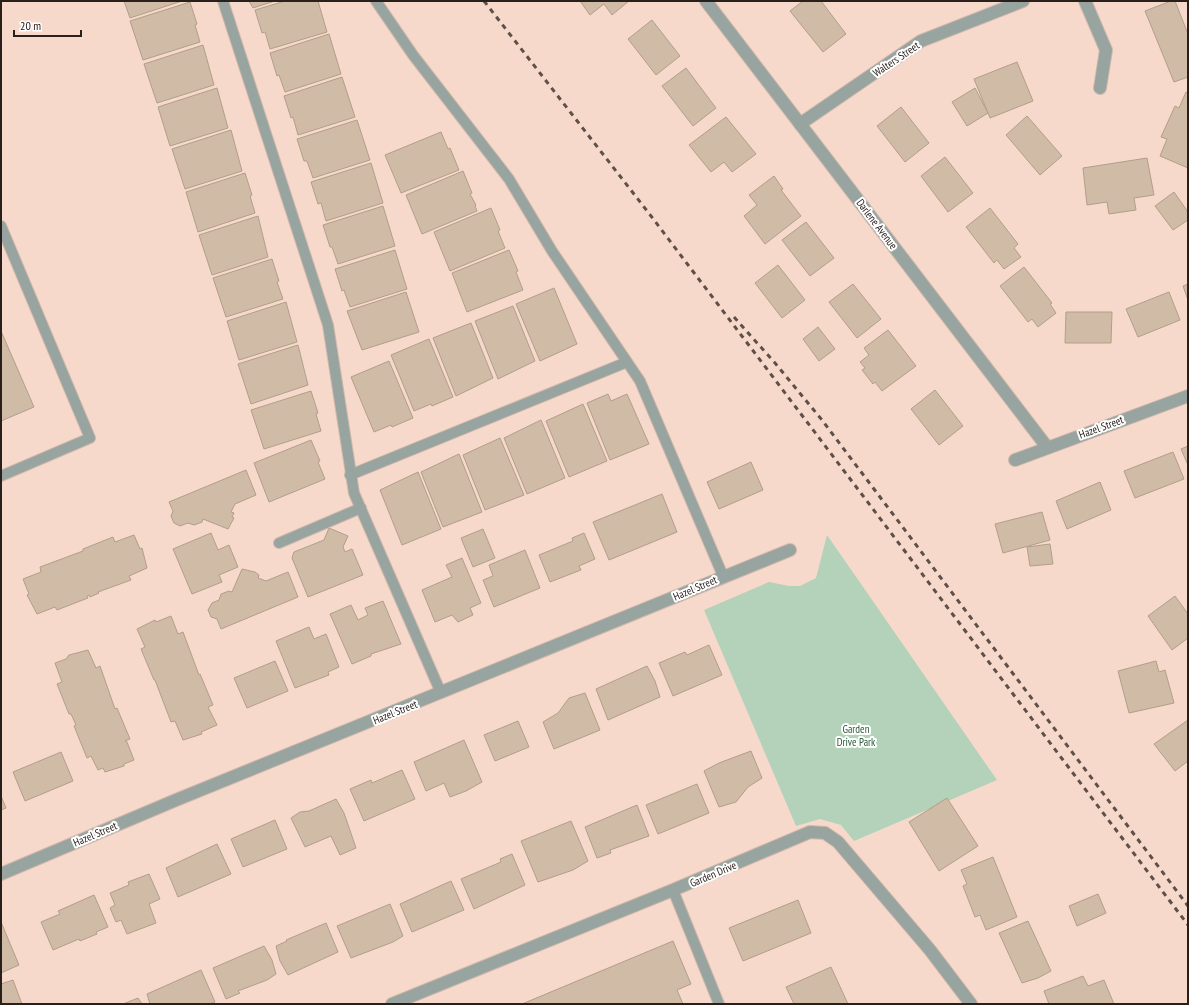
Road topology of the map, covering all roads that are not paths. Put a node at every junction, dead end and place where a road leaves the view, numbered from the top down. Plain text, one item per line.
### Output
1 (223, 1) edge
2 (376, 1) edge
3 (706, 1) edge
4 (1023, 1) edge
5 (1085, 1) edge
6 (1100, 88) dead end
7 (800, 124) junction
8 (1, 226) edge
9 (626, 362) junction
10 (1188, 396) edge
11 (1047, 447) junction
12 (1015, 460) dead end
13 (350, 475) junction
14 (1, 476) edge
15 (361, 508) junction
16 (279, 543) dead end
17 (790, 550) dead end
18 (723, 576) junction
19 (441, 693) junction
20 (1, 874) edge
21 (673, 890) junction
22 (392, 1004) edge
23 (719, 1004) edge
24 (971, 1004) edge

1 - 13 lane
2 - 9 lane
3 - 7 street, Darlene Avenue
4 - 7 street, Walters Street
5 - 6 street
7 - 11 street, Darlene Avenue
8 - 14 lane
9 - 13 lane
9 - 18 lane
10 - 11 street, Hazel Street
11 - 12 street, Hazel Street
13 - 15 lane
15 - 16 lane
15 - 19 lane
17 - 18 street, Hazel Street
18 - 19 street, Hazel Street
19 - 20 street, Hazel Street
21 - 22 street, Garden Drive
21 - 23 lane
21 - 24 street, Garden Drive

